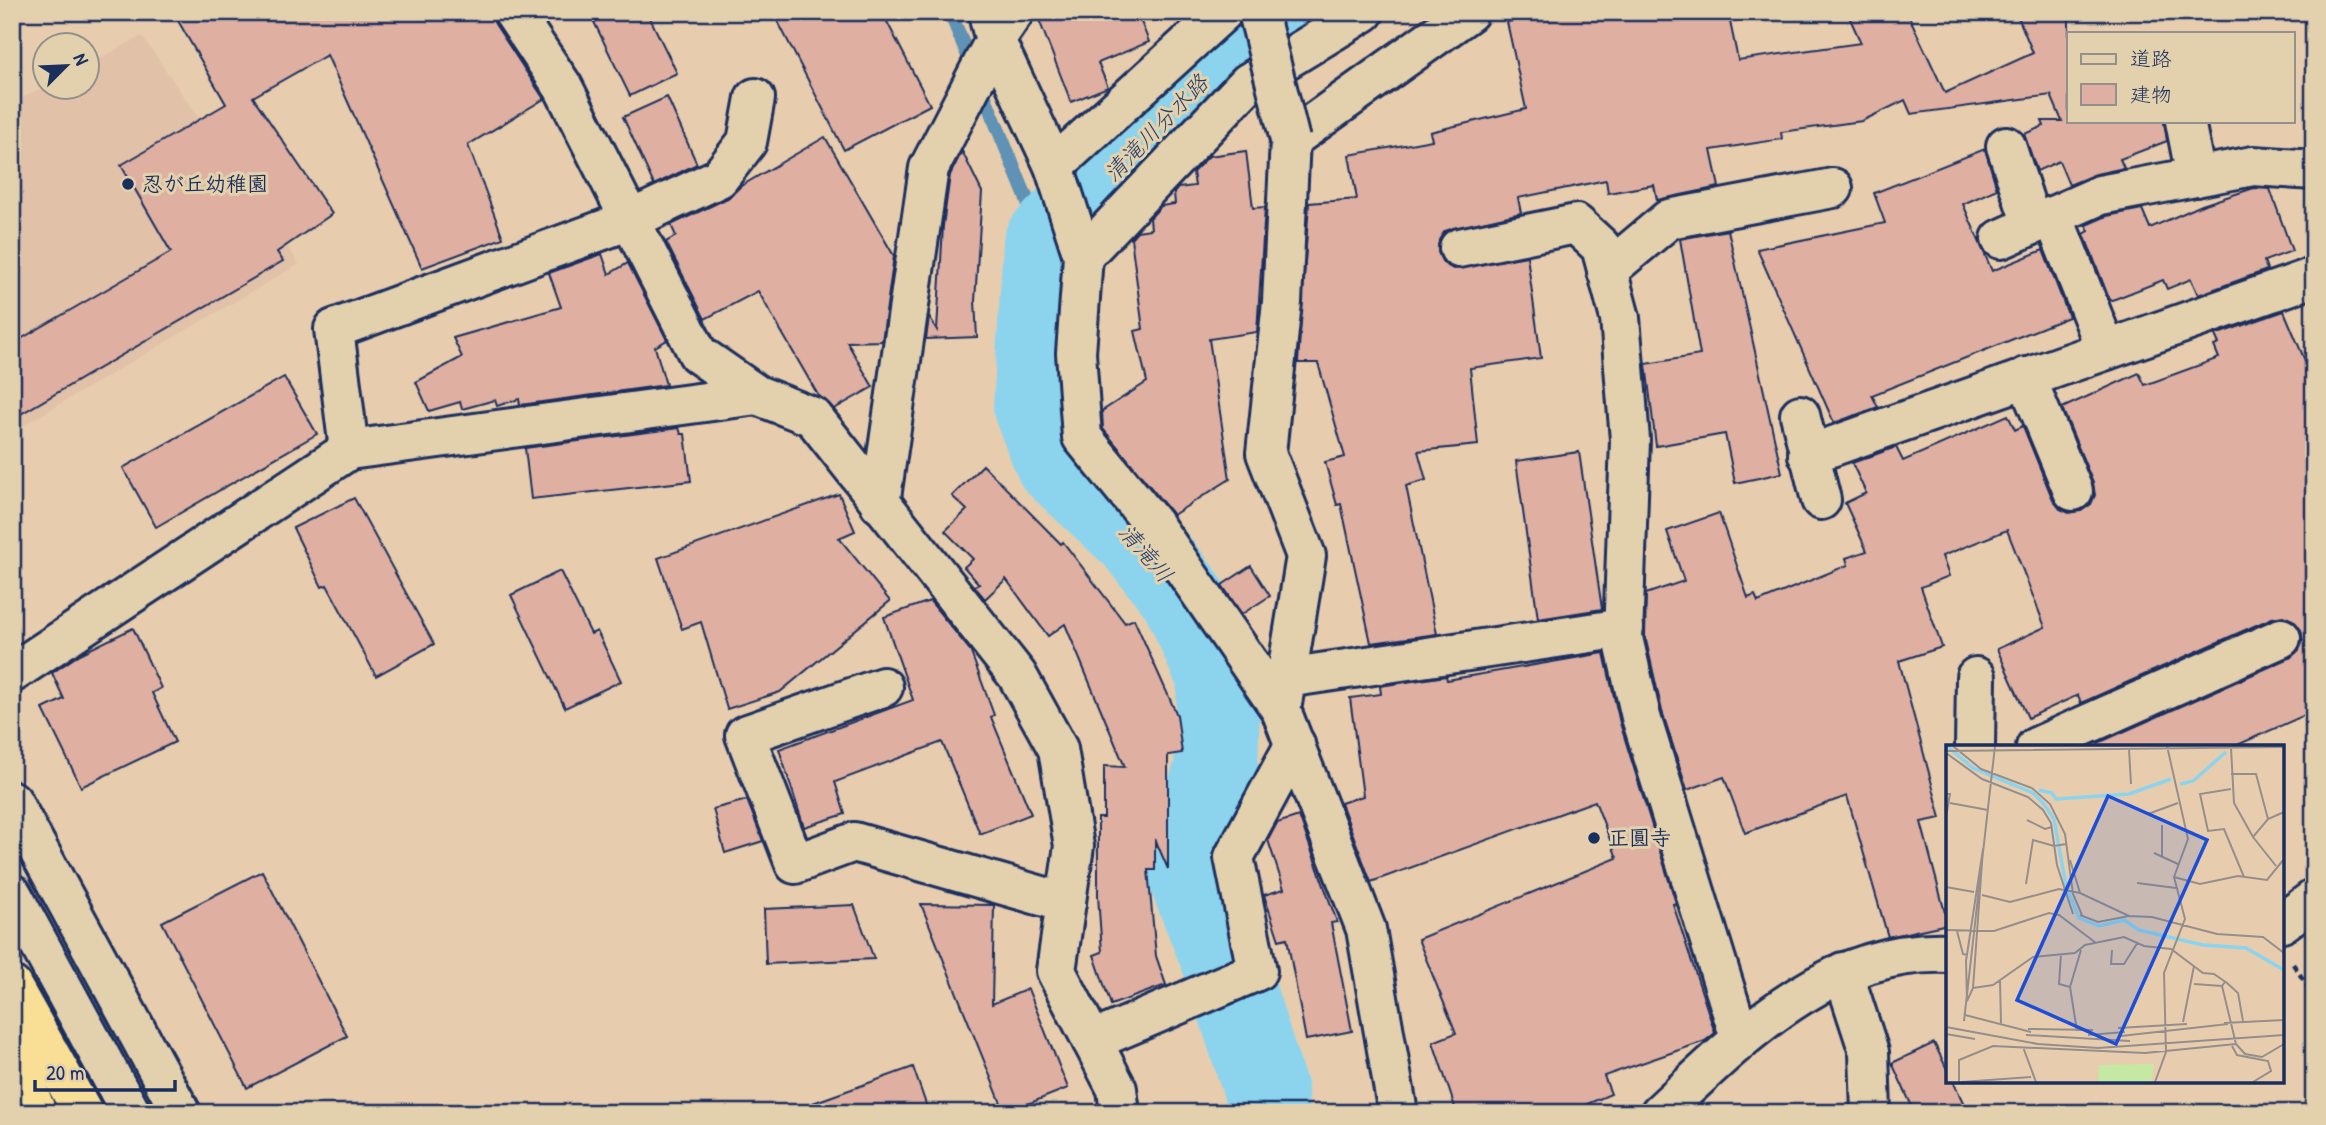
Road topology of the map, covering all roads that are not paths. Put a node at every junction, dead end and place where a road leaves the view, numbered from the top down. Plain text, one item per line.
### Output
1 (513, 12) edge
2 (1364, 12) edge
3 (1469, 12) edge
4 (1231, 13) edge
5 (995, 31) edge
6 (755, 98) dead end
7 (2185, 122) edge
8 (1290, 140) junction
9 (2006, 146) dead end
10 (2314, 170) edge
11 (1057, 177) junction
12 (2196, 177) junction
13 (1833, 188) dead end
14 (630, 220) junction
15 (2029, 227) junction
16 (1080, 246) junction
17 (1459, 248) dead end
18 (1607, 271) junction
19 (2314, 276) edge
20 (2106, 350) junction
21 (2026, 377) junction
22 (757, 395) junction
23 (1800, 415) dead end
24 (349, 450) junction
25 (1808, 455) junction
26 (2073, 491) dead end
27 (1821, 500) dead end
28 (880, 504) junction
29 (1623, 633) junction
30 (2281, 638) dead end
31 (12, 673) edge
32 (1976, 677) dead end
33 (883, 687) dead end
34 (1284, 694) junction
35 (1295, 744) junction
36 (1975, 745) edge
37 (2040, 745) edge
38 (12, 801) edge
39 (12, 894) edge
40 (2314, 899) edge
41 (1066, 903) junction
42 (2285, 940) edge
43 (1946, 953) edge
44 (1843, 972) junction
45 (12, 986) edge
46 (1740, 1038) junction
47 (1092, 1041) junction
48 (12, 1051) edge
49 (37, 1113) edge
50 (83, 1113) edge
51 (131, 1113) edge
52 (181, 1113) edge
53 (1120, 1113) edge
54 (1398, 1113) edge
55 (1660, 1113) edge
56 (1871, 1113) edge

1 - 14 street
2 - 16 street
3 - 8 street
4 - 8 street, bridge
4 - 11 street
5 - 11 street
5 - 28 street
6 - 14 street
7 - 12 street
8 - 34 street
9 - 15 street
10 - 12 street
11 - 16 street
12 - 15 street
13 - 18 street
14 - 22 street
14 - 24 street
15 - 20 street
16 - 34 street
17 - 18 street
18 - 29 street
19 - 20 street
20 - 21 street
21 - 25 street
21 - 26 street
22 - 24 street
22 - 28 street
23 - 25 street
24 - 31 street
25 - 27 street
28 - 41 street
29 - 34 street
29 - 46 street
30 - 37 street
32 - 36 street
33 - 41 street
34 - 35 street
35 - 47 street
35 - 54 street
38 - 52 street
39 - 51 street
40 - 42 street
41 - 47 street
43 - 44 street
44 - 46 street
44 - 56 street
45 - 50 highway
46 - 55 street
47 - 53 street
48 - 49 highway

